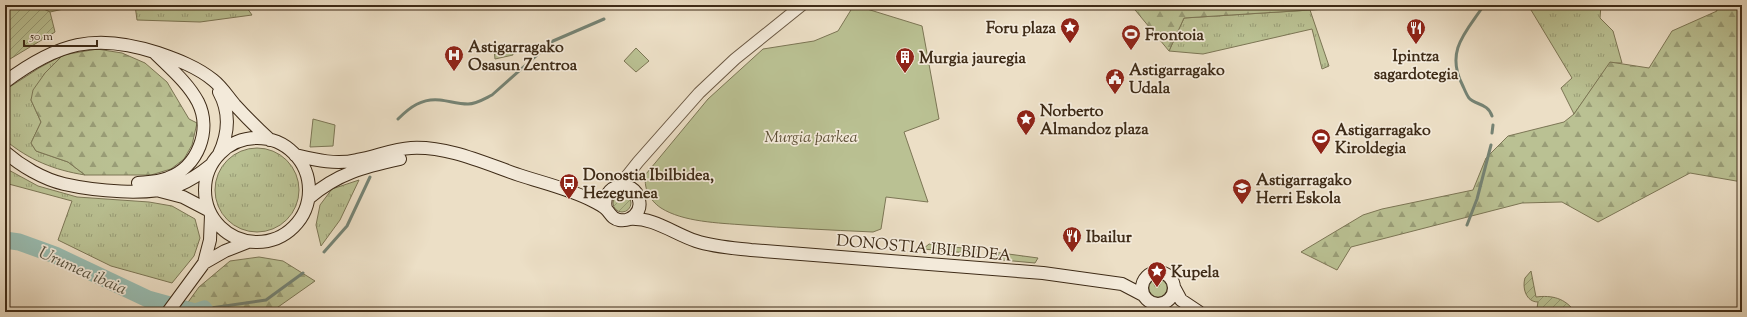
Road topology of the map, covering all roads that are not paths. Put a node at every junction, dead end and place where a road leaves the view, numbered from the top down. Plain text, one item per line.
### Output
1 (802, 5) edge
2 (154, 52) junction
3 (204, 73) junction
4 (5, 82) edge
5 (270, 140) junction
6 (5, 152) edge
7 (295, 154) junction
8 (457, 154) junction
9 (215, 160) junction
10 (638, 162) junction
11 (615, 188) junction
12 (157, 190) junction
13 (114, 191) junction
14 (581, 196) junction
15 (309, 198) junction
16 (638, 198) junction
17 (606, 209) junction
18 (210, 212) junction
19 (629, 219) junction
20 (248, 242) junction
21 (723, 246) junction
22 (204, 263) junction
23 (1145, 279) junction
24 (1122, 284) junction
25 (1174, 287) junction
26 (1143, 295) junction
27 (1165, 303) junction
28 (1185, 303) junction
29 (168, 312) edge
30 (1199, 312) edge

1 - 10 street
2 - 3 main road
2 - 4 main road
2 - 13 main road
3 - 5 main road
3 - 9 main road
5 - 7 main road
5 - 9 main road
6 - 13 main road
7 - 8 main road
7 - 15 main road
8 - 14 main road
8 - 15 main road
9 - 12 main road
9 - 18 main road
10 - 11 street
10 - 16 street
11 - 14 main road
11 - 16 main road
11 - 17 main road
12 - 13 main road
12 - 18 main road
14 - 17 main road
15 - 20 main road
16 - 19 main road
16 - 21 main road, DONOSTIA IBILBIDEA
17 - 19 main road
18 - 20 main road
18 - 22 main road
19 - 21 main road, DONOSTIA IBILBIDEA
20 - 22 main road
21 - 24 main road, DONOSTIA IBILBIDEA
22 - 29 main road
23 - 24 main road, DONOSTIA IBILBIDEA
23 - 25 main road
23 - 26 main road
24 - 26 main road, DONOSTIA IBILBIDEA
25 - 27 main road
25 - 28 main road
26 - 27 main road
27 - 28 main road
28 - 30 main road

